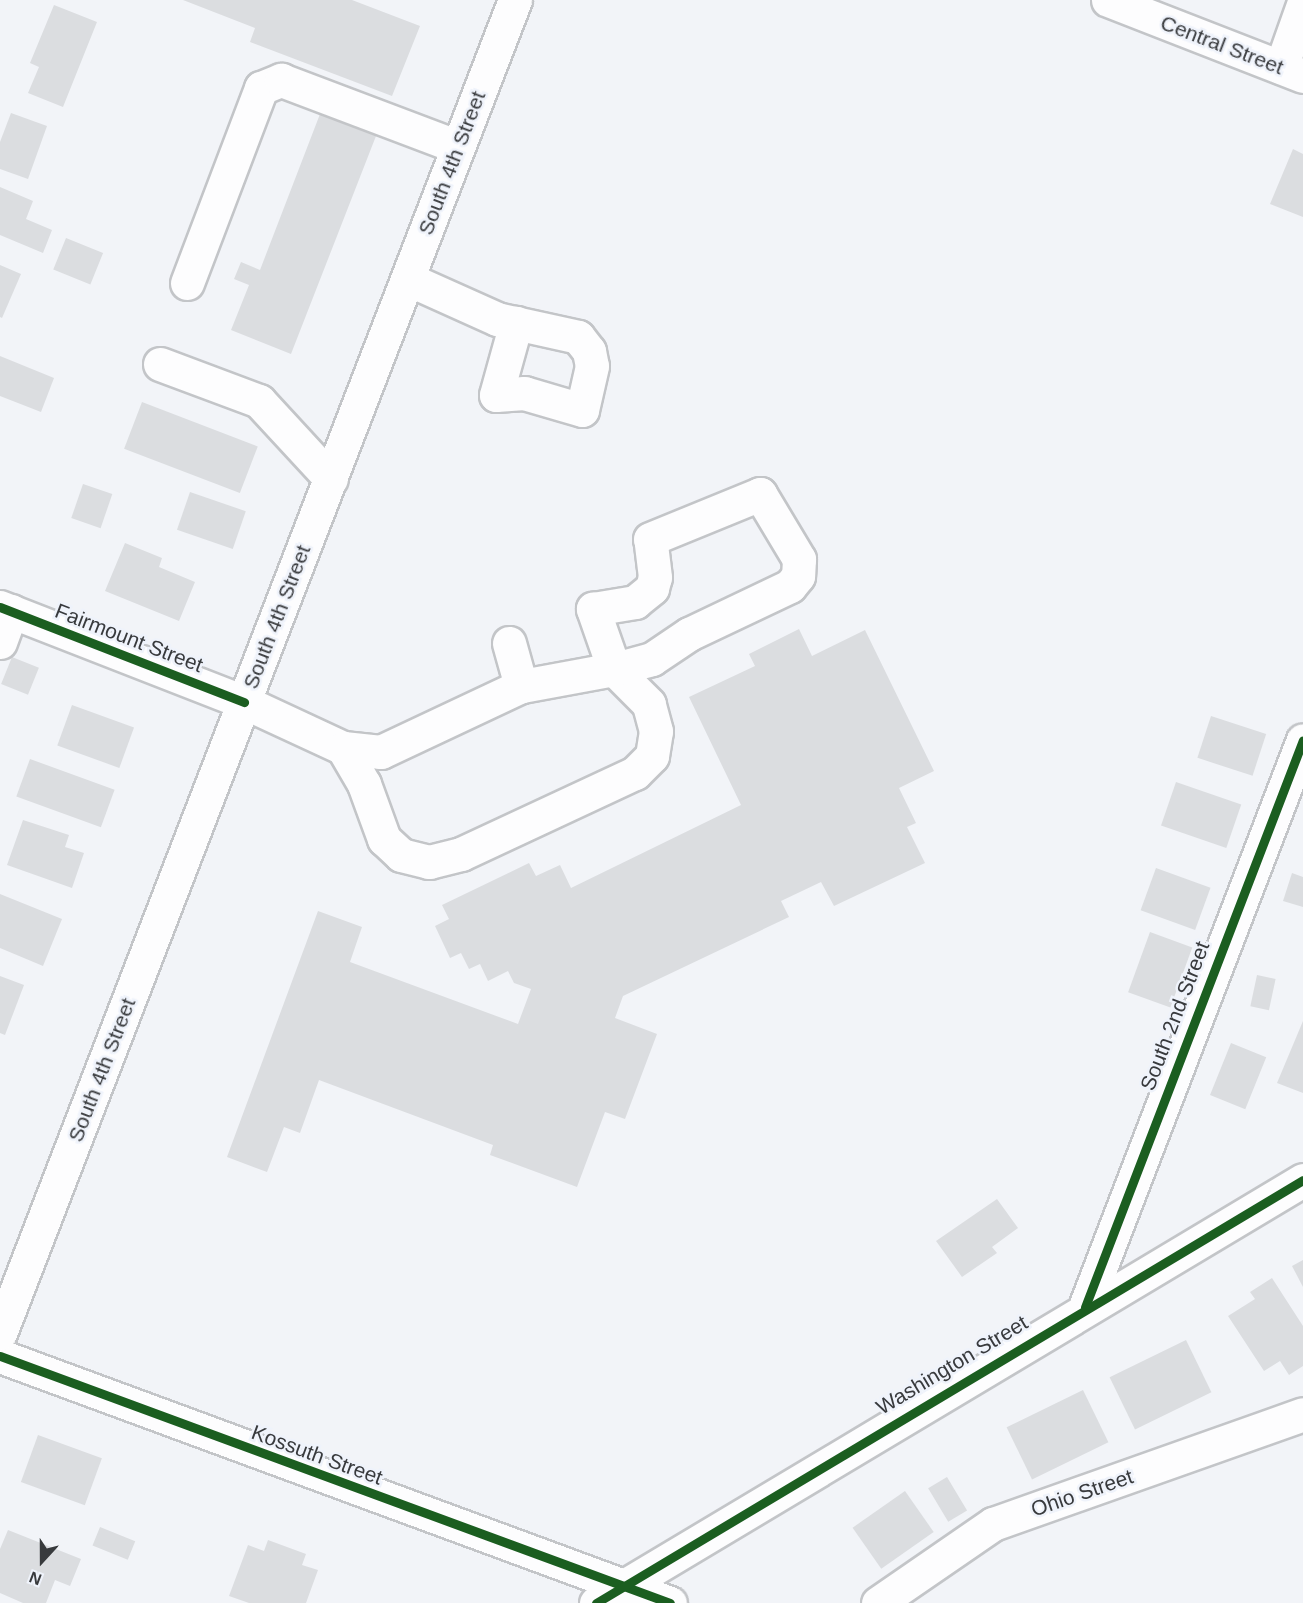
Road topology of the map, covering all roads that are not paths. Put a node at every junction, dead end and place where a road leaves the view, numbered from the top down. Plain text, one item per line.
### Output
1 (514, 0) edge
2 (1108, 0) edge
3 (1303, 5) edge
4 (1292, 72) edge
5 (458, 147) junction
6 (408, 279) junction
7 (187, 283) dead end
8 (516, 323) junction
9 (160, 364) dead end
10 (330, 479) junction
11 (6, 609) edge
12 (0, 642) edge
13 (509, 643) dead end
14 (614, 669) junction
15 (521, 686) junction
16 (244, 702) junction
17 (1303, 740) edge
18 (343, 747) junction
19 (1303, 1180) edge
20 (1085, 1307) junction
21 (0, 1334) edge
22 (0, 1356) edge
23 (1303, 1414) edge
24 (609, 1594) edge
25 (670, 1603) edge
26 (878, 1603) edge

1 - 5 street, South 4th Street
2 - 4 street, Central Street
3 - 4 street
5 - 6 street, South 4th Street
5 - 7 street
6 - 8 street
6 - 10 street, South 4th Street
8 - 8 street
9 - 10 street
10 - 16 street, South 4th Street
11 - 12 street
11 - 16 street, Fairmount Street
13 - 15 street
14 - 14 street, Fairmount Street
14 - 15 street, Fairmount Street
14 - 18 street
15 - 18 street, Fairmount Street
16 - 18 street, Fairmount Street
16 - 21 street, South 4th Street
17 - 20 street, South 2nd Street
19 - 20 street, Washington Street
20 - 24 street, Washington Street
22 - 24 street, Kossuth Street
23 - 26 street, Ohio Street
24 - 25 street, Kossuth Street

